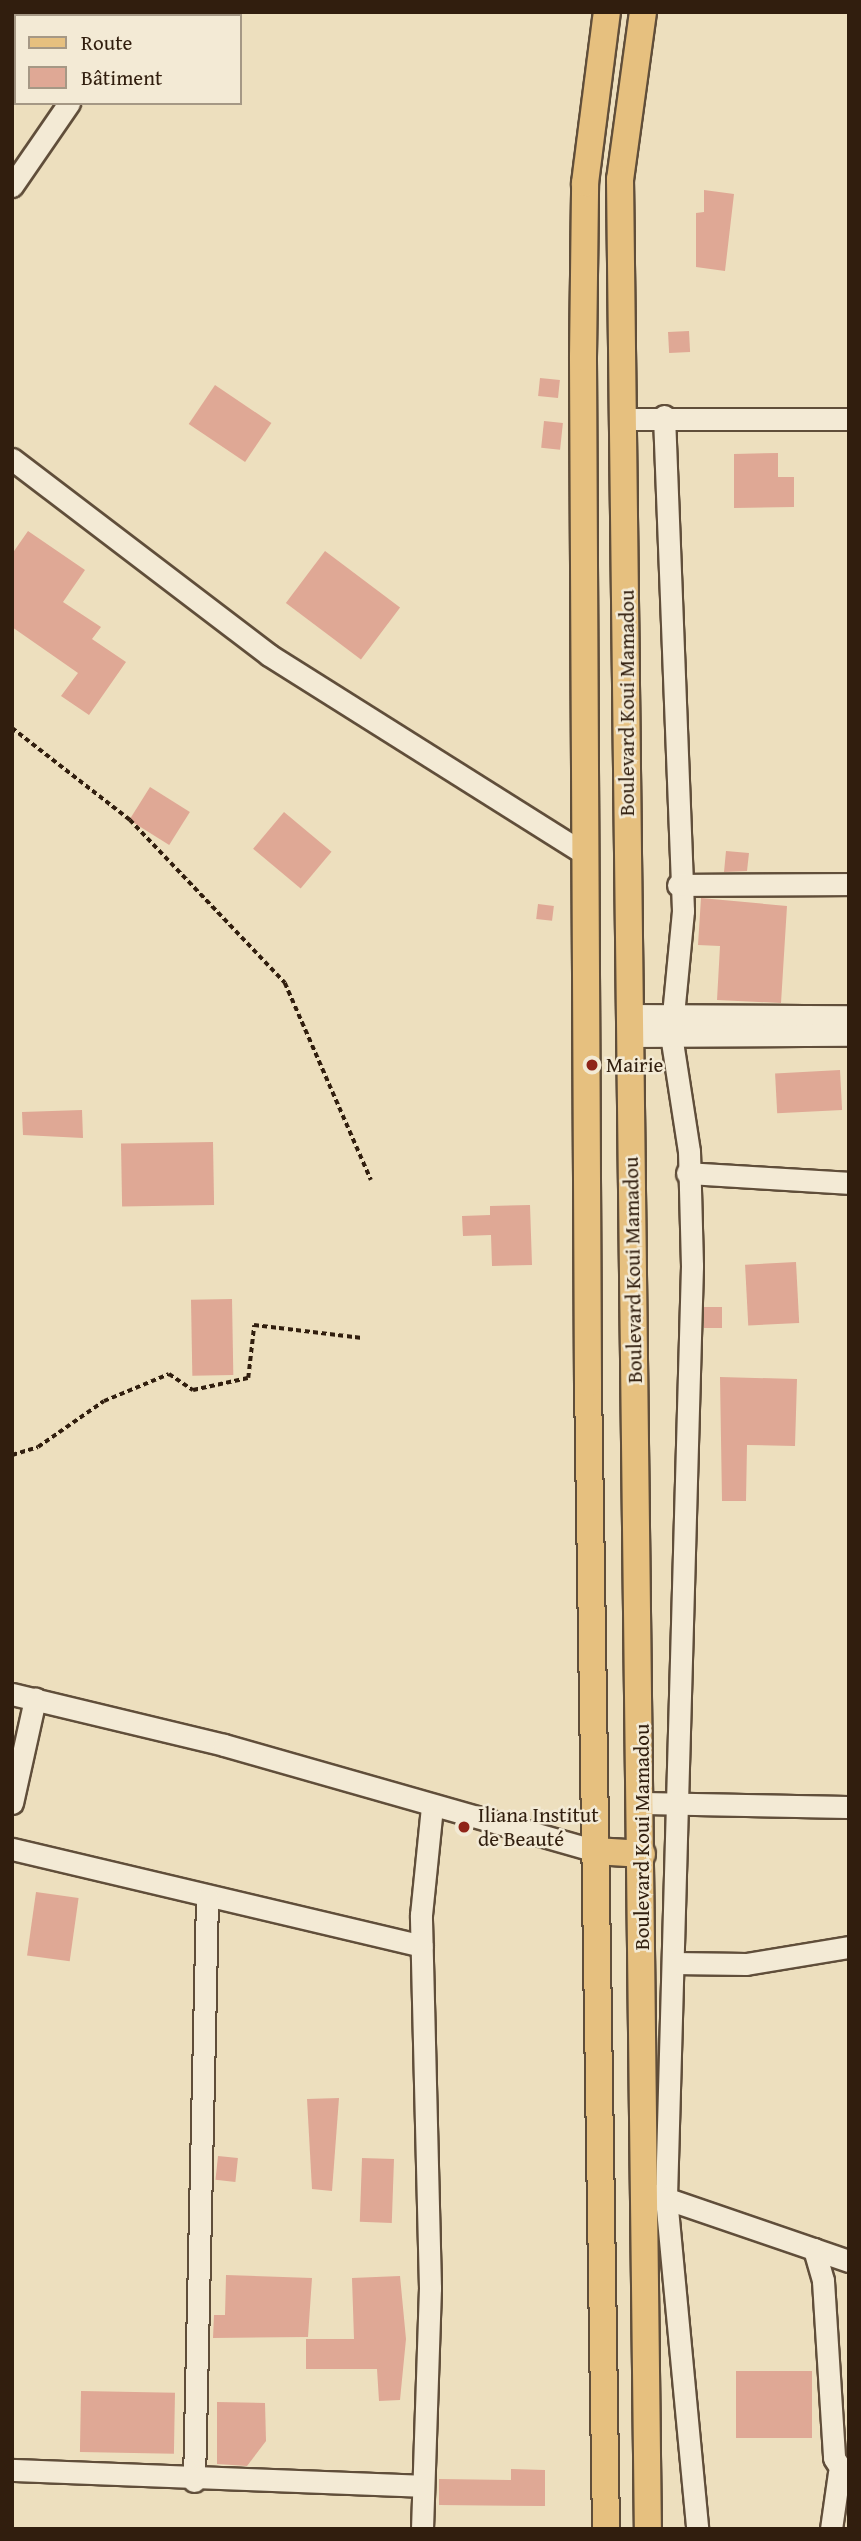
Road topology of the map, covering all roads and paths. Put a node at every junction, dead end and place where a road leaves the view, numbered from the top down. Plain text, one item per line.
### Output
1 (607, 12) edge
2 (643, 12) edge
3 (68, 105) edge
4 (12, 186) edge
5 (664, 416) junction
6 (625, 419) junction
7 (849, 419) edge
8 (12, 459) edge
9 (12, 728) edge
10 (586, 855) junction
11 (849, 884) edge
12 (678, 886) junction
13 (849, 1016) edge
14 (629, 1025) junction
15 (672, 1025) junction
16 (849, 1035) edge
17 (687, 1173) junction
18 (371, 1180) dead end
19 (849, 1183) edge
20 (362, 1338) dead end
21 (12, 1455) edge
22 (12, 1694) edge
23 (36, 1699) junction
24 (12, 1803) edge
25 (642, 1803) junction
26 (677, 1806) junction
27 (432, 1807) junction
28 (849, 1808) edge
29 (12, 1849) edge
30 (596, 1851) junction
31 (642, 1854) junction
32 (206, 1898) junction
33 (422, 1946) junction
34 (849, 1947) edge
35 (673, 1963) junction
36 (641, 2190) junction
37 (666, 2198) junction
38 (814, 2249) junction
39 (849, 2261) edge
40 (12, 2470) edge
41 (844, 2477) edge
42 (194, 2481) junction
43 (422, 2486) junction
44 (422, 2529) edge
45 (606, 2529) edge
46 (648, 2529) edge
47 (697, 2529) edge
48 (831, 2529) edge

1 - 10 main road, Boulevard Koui Mamadou
2 - 6 main road, Boulevard Koui Mamadou
3 - 4 street
5 - 6 street
5 - 7 street
5 - 12 street
6 - 14 main road, Boulevard Koui Mamadou
8 - 10 street
9 - 18 path
10 - 30 main road, Boulevard Koui Mamadou
11 - 12 street
12 - 15 street
13 - 15 street
14 - 15 street
14 - 25 main road, Boulevard Koui Mamadou
15 - 16 street
15 - 17 street
17 - 19 street
17 - 26 street
20 - 21 path
22 - 23 street
23 - 24 street
23 - 27 street
25 - 26 street
25 - 31 main road, Boulevard Koui Mamadou
26 - 28 street
26 - 35 street
27 - 30 street
27 - 33 street
29 - 32 street
30 - 31 main road
30 - 45 main road, Boulevard Koui Mamadou
31 - 36 main road, Boulevard Koui Mamadou
32 - 33 street
32 - 42 street
33 - 43 street
34 - 35 street
35 - 37 street
36 - 37 street
36 - 46 main road, Boulevard Koui Mamadou
37 - 38 street
37 - 47 street
38 - 39 street
38 - 41 street
40 - 42 street
41 - 48 street
42 - 43 street
43 - 44 street

